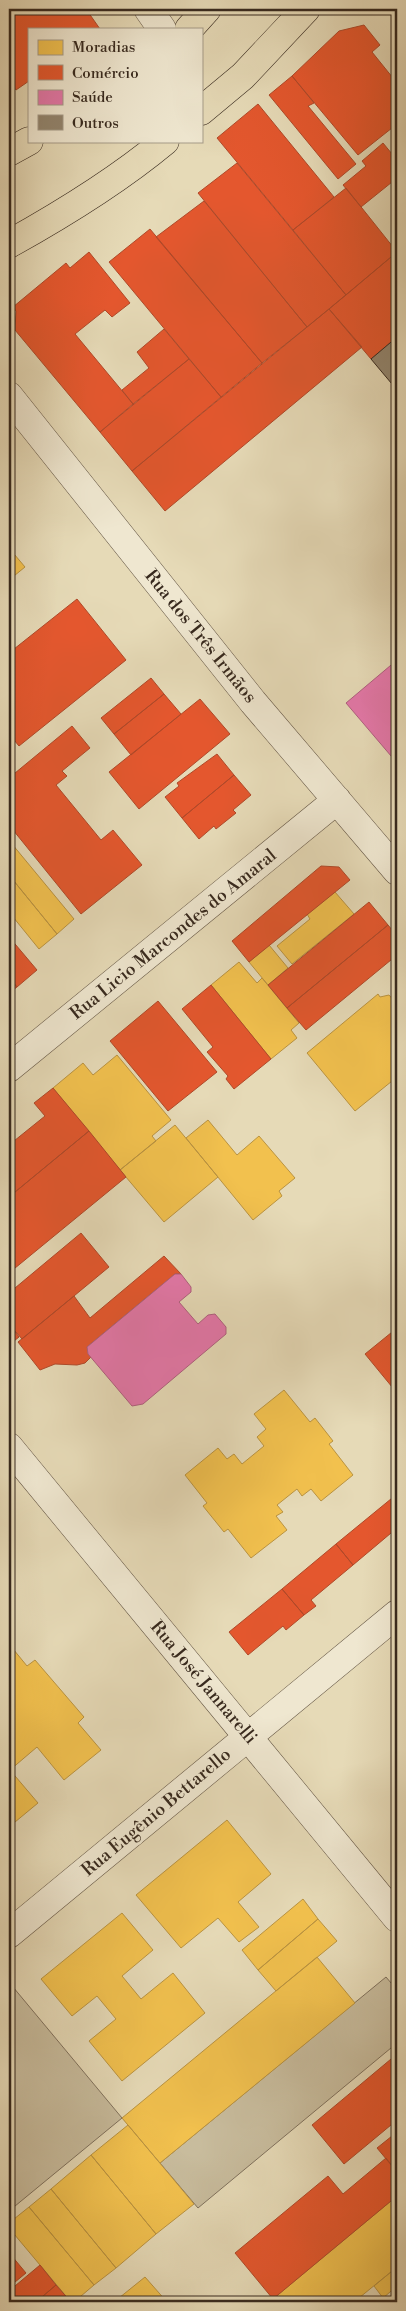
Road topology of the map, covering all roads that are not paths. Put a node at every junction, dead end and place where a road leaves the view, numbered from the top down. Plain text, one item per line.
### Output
1 (148, 9) edge
2 (207, 9) edge
3 (306, 9) edge
4 (161, 28) edge
5 (189, 28) edge
6 (202, 110) edge
7 (28, 142) edge
8 (164, 142) edge
9 (9, 152) edge
10 (9, 244) edge
11 (9, 396) edge
12 (337, 800) junction
13 (397, 871) edge
14 (9, 1068) edge
15 (9, 1448) edge
16 (397, 1614) edge
17 (248, 1736) junction
18 (397, 1918) edge
19 (9, 1934) edge

1 - 4 street
2 - 5 highway
3 - 6 highway
7 - 9 highway
8 - 10 highway
11 - 12 street, Rua dos Três Irmãos
12 - 13 street, Rua dos Três Irmãos
12 - 14 street, Rua Licio Marcondes do Amaral
15 - 17 street, Rua José Jannarelli
16 - 17 street, Rua Eugênio Bettarello
17 - 18 street, Rua José Jannarelli
17 - 19 street, Rua Eugênio Bettarello

